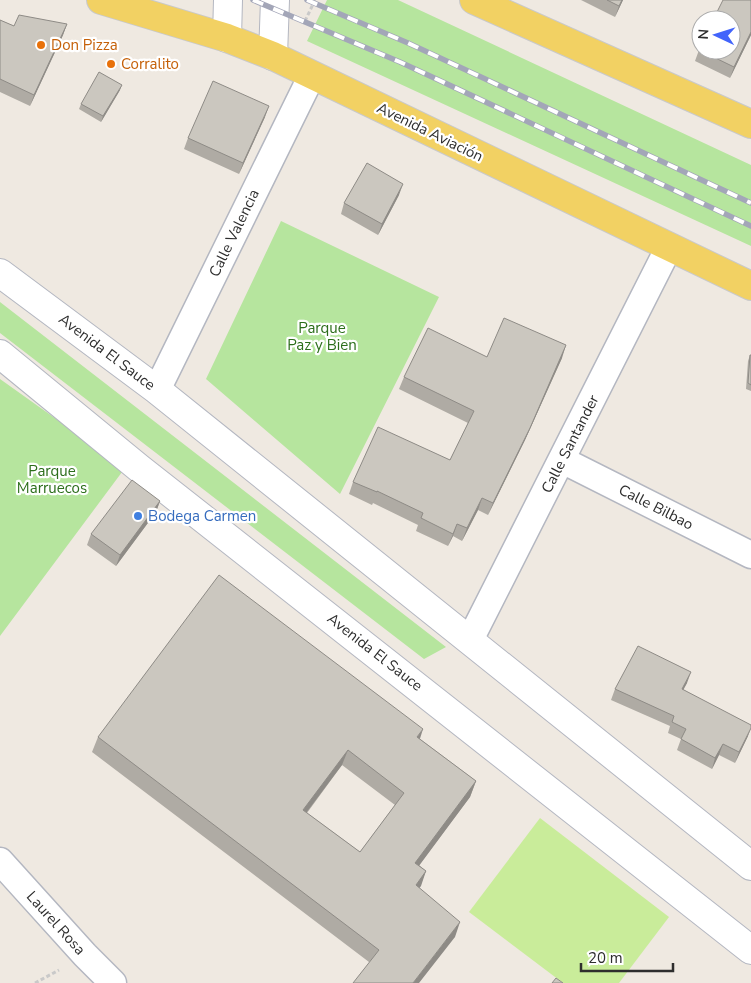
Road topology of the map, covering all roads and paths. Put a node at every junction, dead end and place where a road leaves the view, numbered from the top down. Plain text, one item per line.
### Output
1 (101, 0) edge
2 (228, 0) edge
3 (275, 0) edge
4 (491, 3) edge
5 (227, 38) junction
6 (273, 56) junction
7 (312, 76) junction
8 (751, 124) edge
9 (669, 247) junction
10 (0, 273) edge
11 (751, 286) edge
12 (0, 354) edge
13 (157, 390) junction
14 (562, 460) junction
15 (751, 555) edge
16 (470, 640) junction
17 (0, 861) edge
18 (751, 866) edge
19 (751, 950) edge
20 (113, 983) edge

1 - 5 main road, Avenida Aviación
2 - 5 street
3 - 6 street
4 - 8 main road
5 - 6 main road, Avenida Aviación
6 - 7 main road, Avenida Aviación
7 - 9 main road, Avenida Aviación
7 - 13 street, Calle Valencia
9 - 11 main road, Avenida Aviación
9 - 14 street, Calle Santander
10 - 13 street, Avenida El Sauce
12 - 19 street, Avenida El Sauce
13 - 16 street, Avenida El Sauce
14 - 15 street, Calle Bilbao
14 - 16 street, Calle Santander
16 - 18 street, Avenida El Sauce
17 - 20 street, Laurel Rosa

